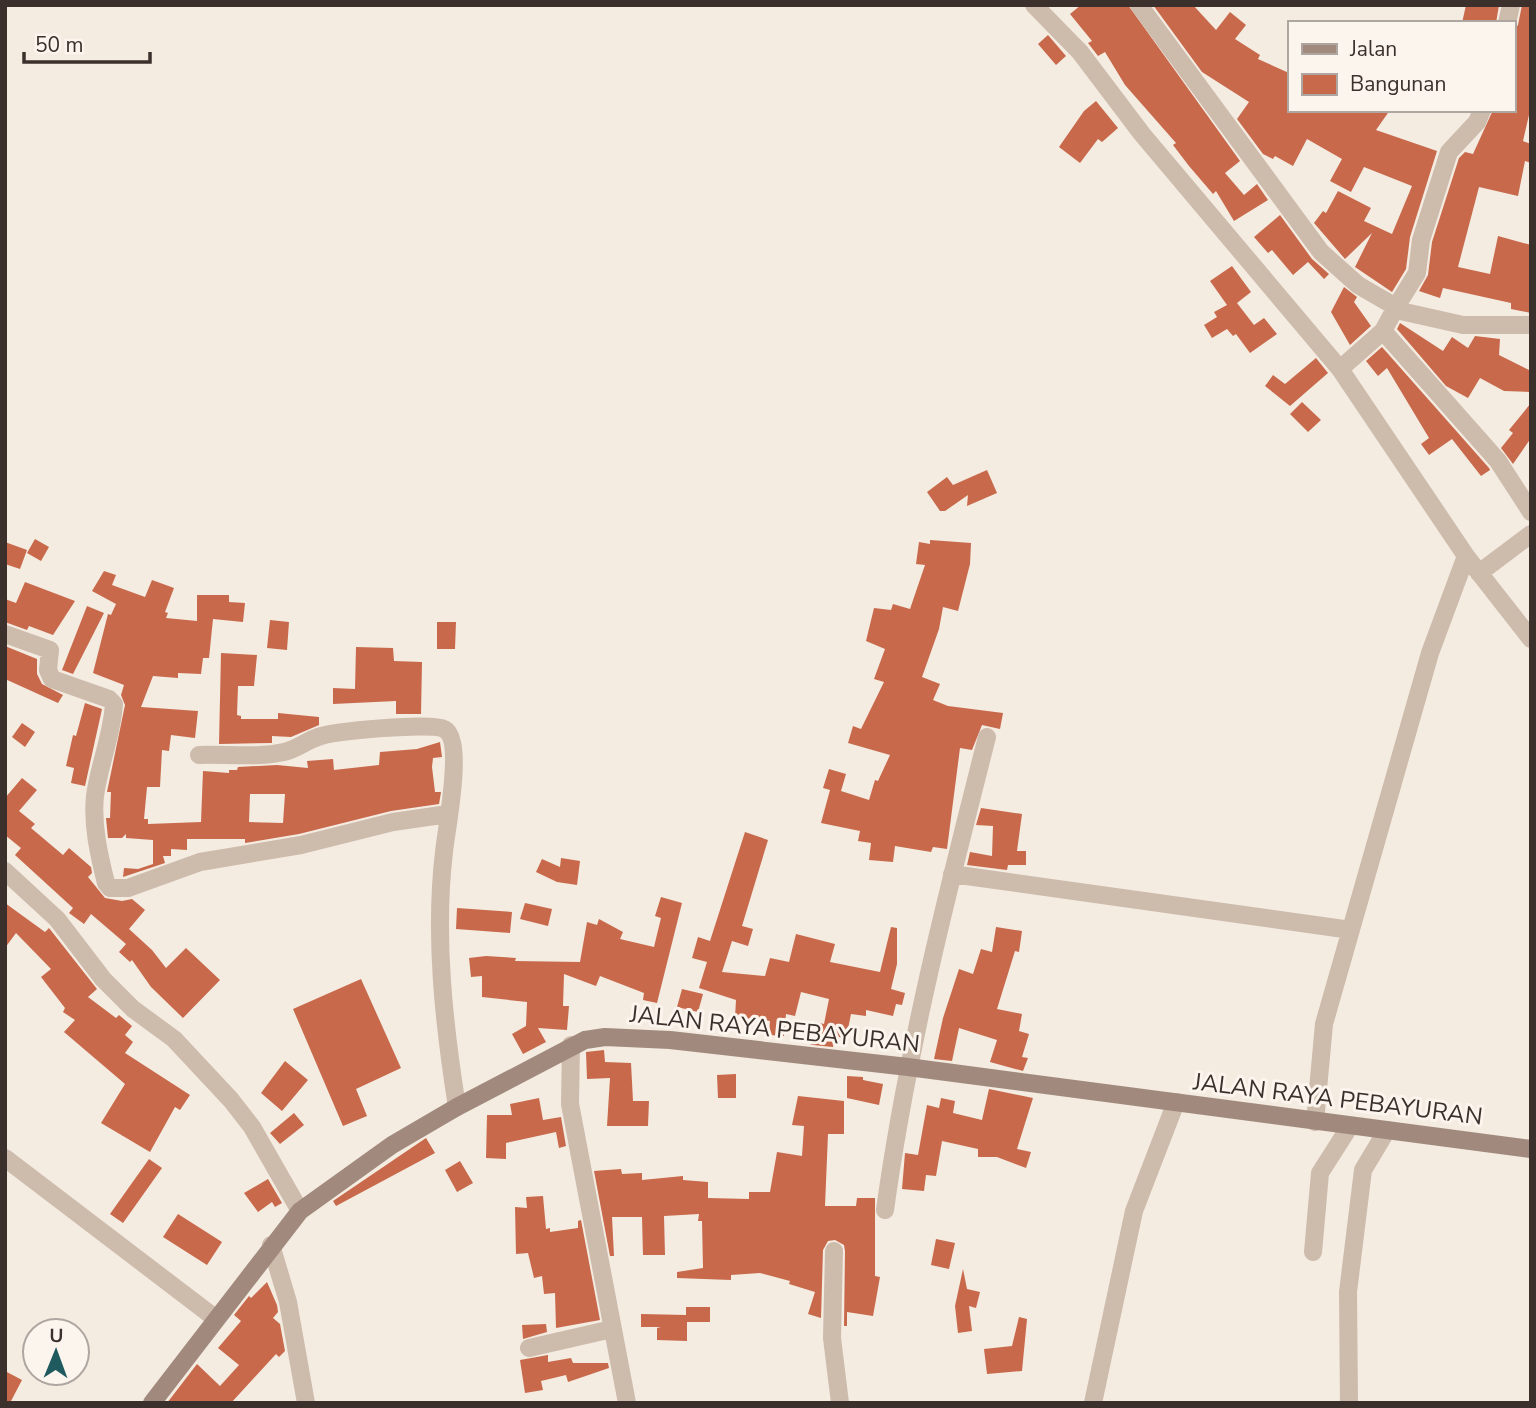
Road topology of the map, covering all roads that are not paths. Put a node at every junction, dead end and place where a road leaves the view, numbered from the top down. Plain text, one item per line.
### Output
1 (1034, 5) edge
2 (1139, 5) edge
3 (1481, 112) edge
4 (1396, 309) junction
5 (1531, 325) edge
6 (1383, 331) junction
7 (1340, 369) junction
8 (1531, 512) edge
9 (1531, 534) edge
10 (1465, 556) junction
11 (1479, 573) junction
12 (5, 634) edge
13 (1531, 639) edge
14 (987, 737) dead end
15 (199, 755) dead end
16 (448, 814) junction
17 (6, 872) edge
18 (953, 874) junction
19 (1351, 930) junction
20 (571, 1045) junction
21 (908, 1068) junction
22 (1176, 1102) junction
23 (457, 1107) junction
24 (1315, 1122) junction
25 (1350, 1126) junction
26 (1387, 1130) junction
27 (1531, 1149) edge
28 (5, 1158) edge
29 (885, 1210) dead end
30 (300, 1211) junction
31 (271, 1245) junction
32 (834, 1251) dead end
33 (1313, 1252) dead end
34 (215, 1318) junction
35 (612, 1329) junction
36 (529, 1348) dead end
37 (152, 1403) edge
38 (306, 1403) edge
39 (627, 1403) edge
40 (840, 1403) edge
41 (1093, 1403) edge
42 (1349, 1403) edge

1 - 7 street
2 - 4 street
3 - 4 street
4 - 5 street
4 - 6 street
6 - 7 street
6 - 8 street
7 - 10 street
9 - 11 street
10 - 11 street
10 - 19 street
11 - 13 street
12 - 16 street
14 - 18 street
15 - 16 street
16 - 23 street
17 - 30 street
18 - 19 street
18 - 21 street
19 - 24 street
20 - 21 main road, JALAN RAYA PEBAYURAN
20 - 23 main road, JALAN RAYA PEBAYURAN
20 - 35 street
21 - 22 main road, JALAN RAYA PEBAYURAN
21 - 29 street
22 - 24 main road, JALAN RAYA PEBAYURAN
22 - 41 street
23 - 30 main road, JALAN RAYA PEBAYURAN
24 - 25 main road, JALAN RAYA PEBAYURAN
25 - 26 main road, JALAN RAYA PEBAYURAN
25 - 33 street
26 - 27 main road, JALAN RAYA PEBAYURAN
26 - 42 street
28 - 34 street
30 - 31 main road, JALAN RAYA PEBAYURAN
31 - 34 main road, JALAN RAYA PEBAYURAN
31 - 38 street
32 - 40 street
34 - 37 main road, JALAN RAYA PEBAYURAN
35 - 36 street
35 - 39 street

